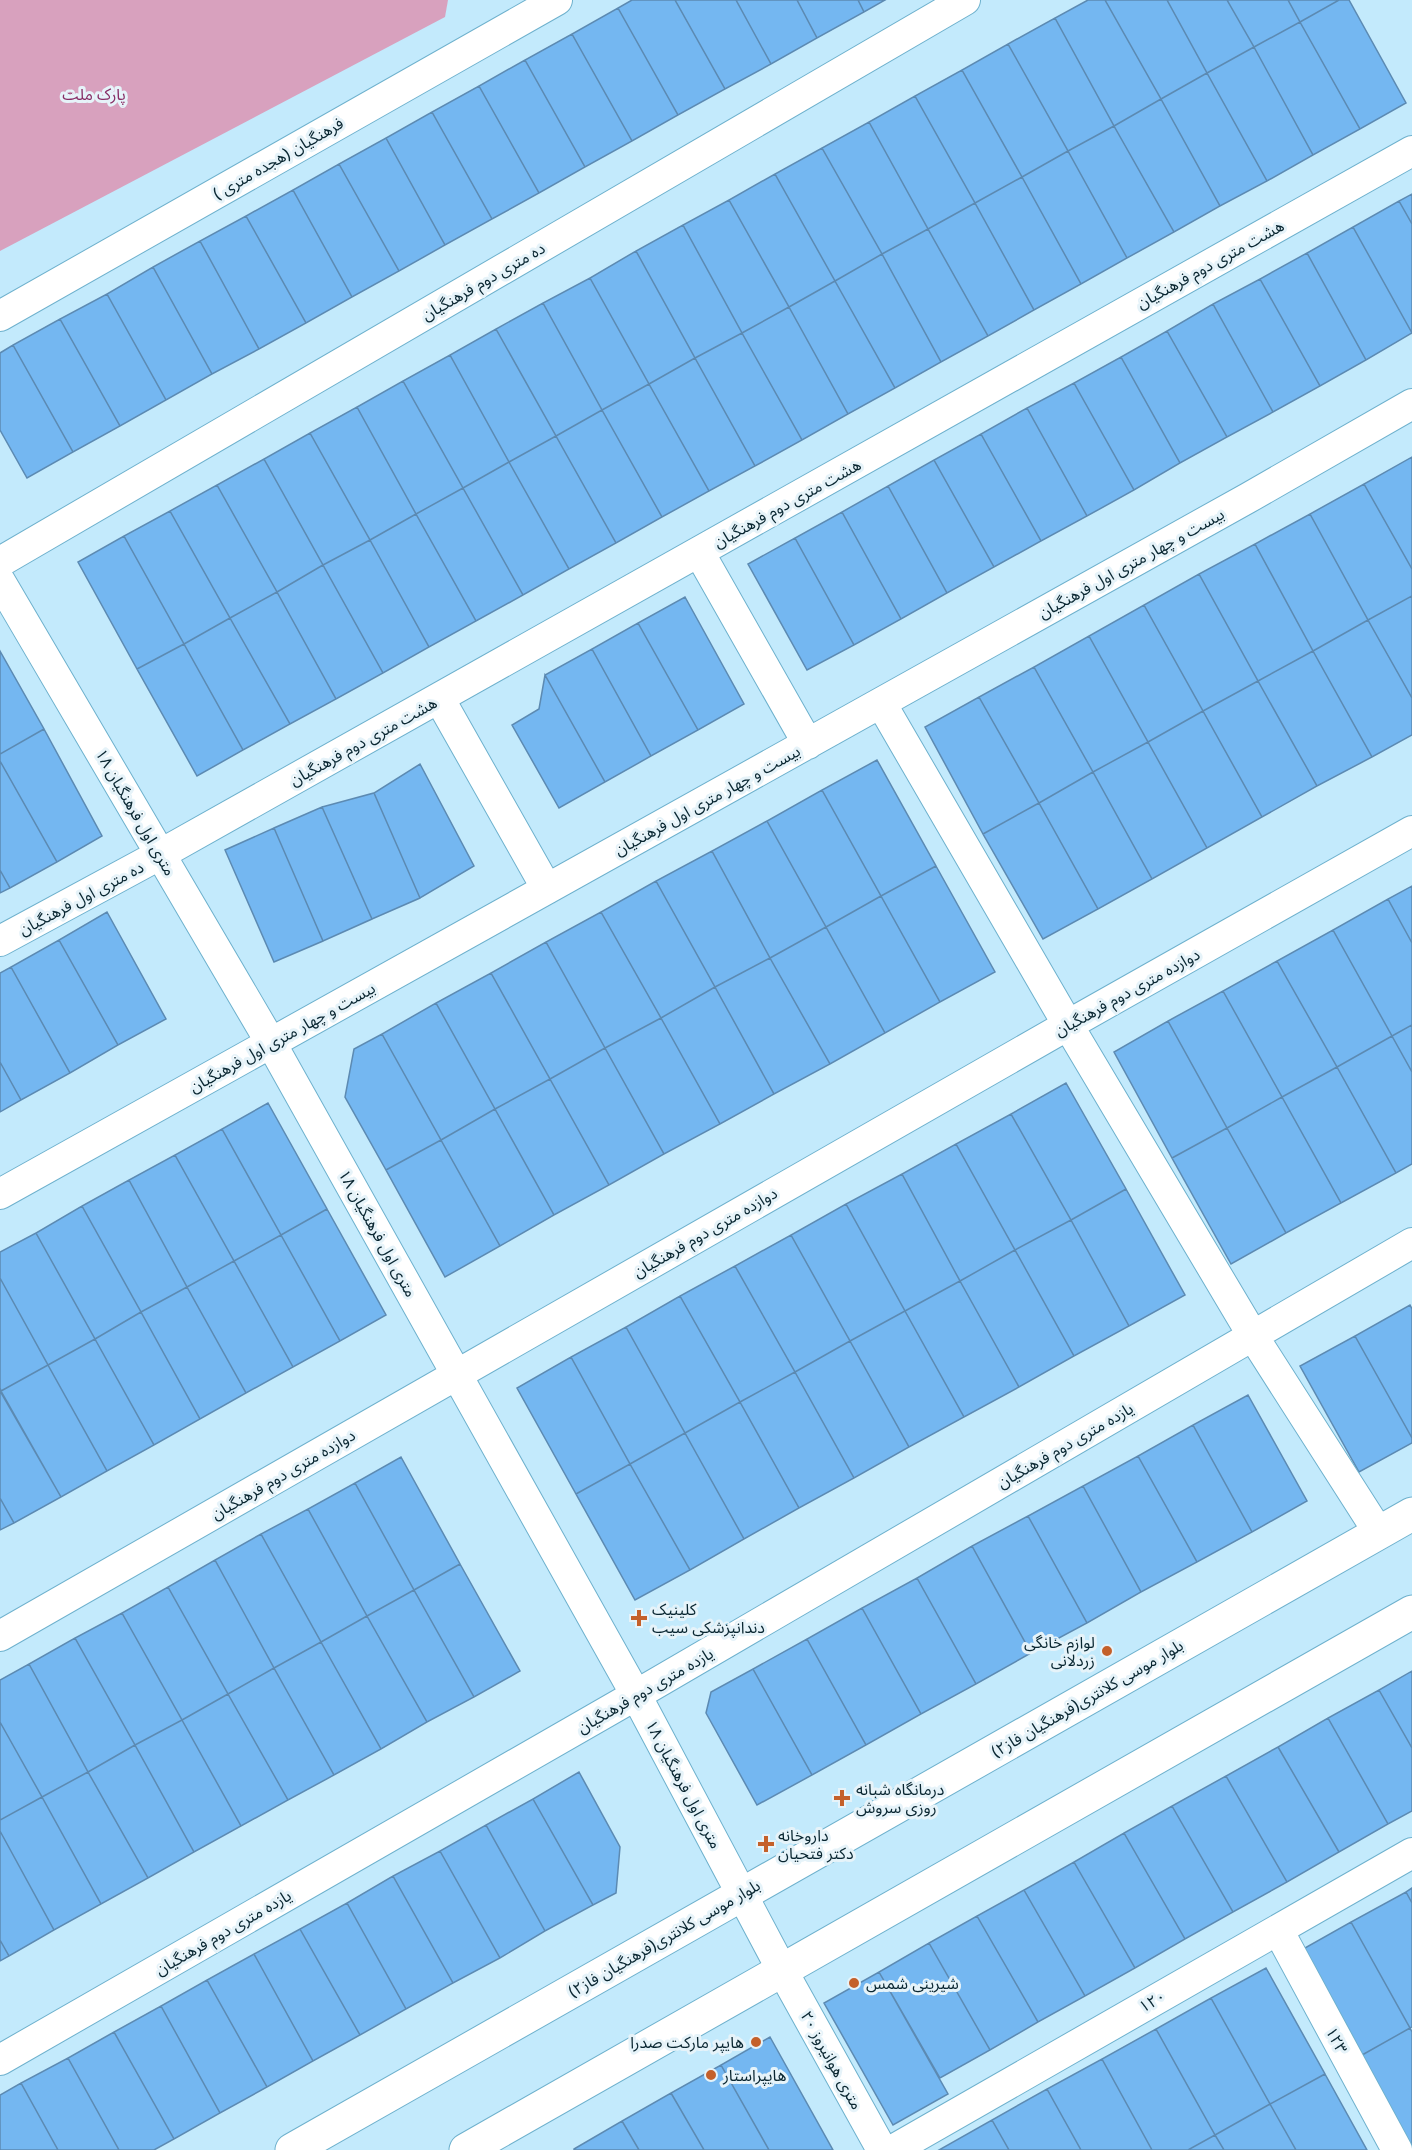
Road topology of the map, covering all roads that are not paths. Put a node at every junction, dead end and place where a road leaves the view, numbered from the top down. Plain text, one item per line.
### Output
1 (557, 0) edge
2 (965, 0) edge
3 (1412, 151) edge
4 (0, 316) edge
5 (1412, 404) edge
6 (699, 552) junction
7 (0, 562) edge
8 (0, 581) edge
9 (439, 698) junction
10 (881, 703) junction
11 (808, 744) junction
12 (1412, 831) edge
13 (161, 854) junction
14 (547, 889) junction
15 (0, 941) edge
16 (1068, 1025) junction
17 (271, 1043) junction
18 (0, 1194) edge
19 (1412, 1244) edge
20 (1253, 1336) junction
21 (456, 1374) junction
22 (1412, 1514) edge
23 (1379, 1533) junction
24 (1412, 1612) edge
25 (0, 1636) edge
26 (636, 1695) junction
27 (1412, 1853) edge
28 (743, 1893) junction
29 (1278, 1929) junction
30 (782, 1970) junction
31 (0, 2060) edge
32 (292, 2150) edge
33 (466, 2150) edge
34 (882, 2150) edge
35 (893, 2150) edge
36 (1397, 2150) edge

1 - 4 street, فرهنگیان (هجده متری )
2 - 7 street, ده متری دوم فرهنگیان
3 - 6 street, هشت متری دوم فرهنگیان
5 - 10 street, بیست و چهار متری اول فرهنگیان
6 - 9 street, هشت متری دوم فرهنگیان
6 - 11 street
8 - 13 street, ۱۸ متری اول فرهنگیان
9 - 13 street, هشت متری دوم فرهنگیان
9 - 14 street
10 - 11 street, بیست و چهار متری اول فرهنگیان
10 - 16 street
11 - 14 street, بیست و چهار متری اول فرهنگیان
12 - 16 street, دوازده متری دوم فرهنگیان
13 - 15 street, ده متری اول فرهنگیان
13 - 17 street, ۱۸ متری اول فرهنگیان
14 - 17 street, بیست و چهار متری اول فرهنگیان
16 - 20 street
16 - 21 street, دوازده متری دوم فرهنگیان
17 - 18 street, بیست و چهار متری اول فرهنگیان
17 - 21 street, ۱۸ متری اول فرهنگیان
19 - 20 street, یازده متری دوم فرهنگیان
20 - 23 street
20 - 26 street, یازده متری دوم فرهنگیان
21 - 25 street, دوازده متری دوم فرهنگیان
21 - 26 street, ۱۸ متری اول فرهنگیان
22 - 23 main road, بلوار موسی کلانتری(فرهنگیان فاز۲)
23 - 28 main road, بلوار موسی کلانتری(فرهنگیان فاز۲)
24 - 30 main road
26 - 28 street, ۱۸ متری اول فرهنگیان
26 - 31 street, یازده متری دوم فرهنگیان
27 - 29 street, ۱۲۰
28 - 30 street, ۱۸ متری اول فرهنگیان
28 - 32 main road, بلوار موسی کلانتری(فرهنگیان فاز۲)
29 - 35 street, ۱۲۰
29 - 36 street, ۱۲۳
30 - 33 main road
30 - 34 street, ۲۰ متری هوانیروز

